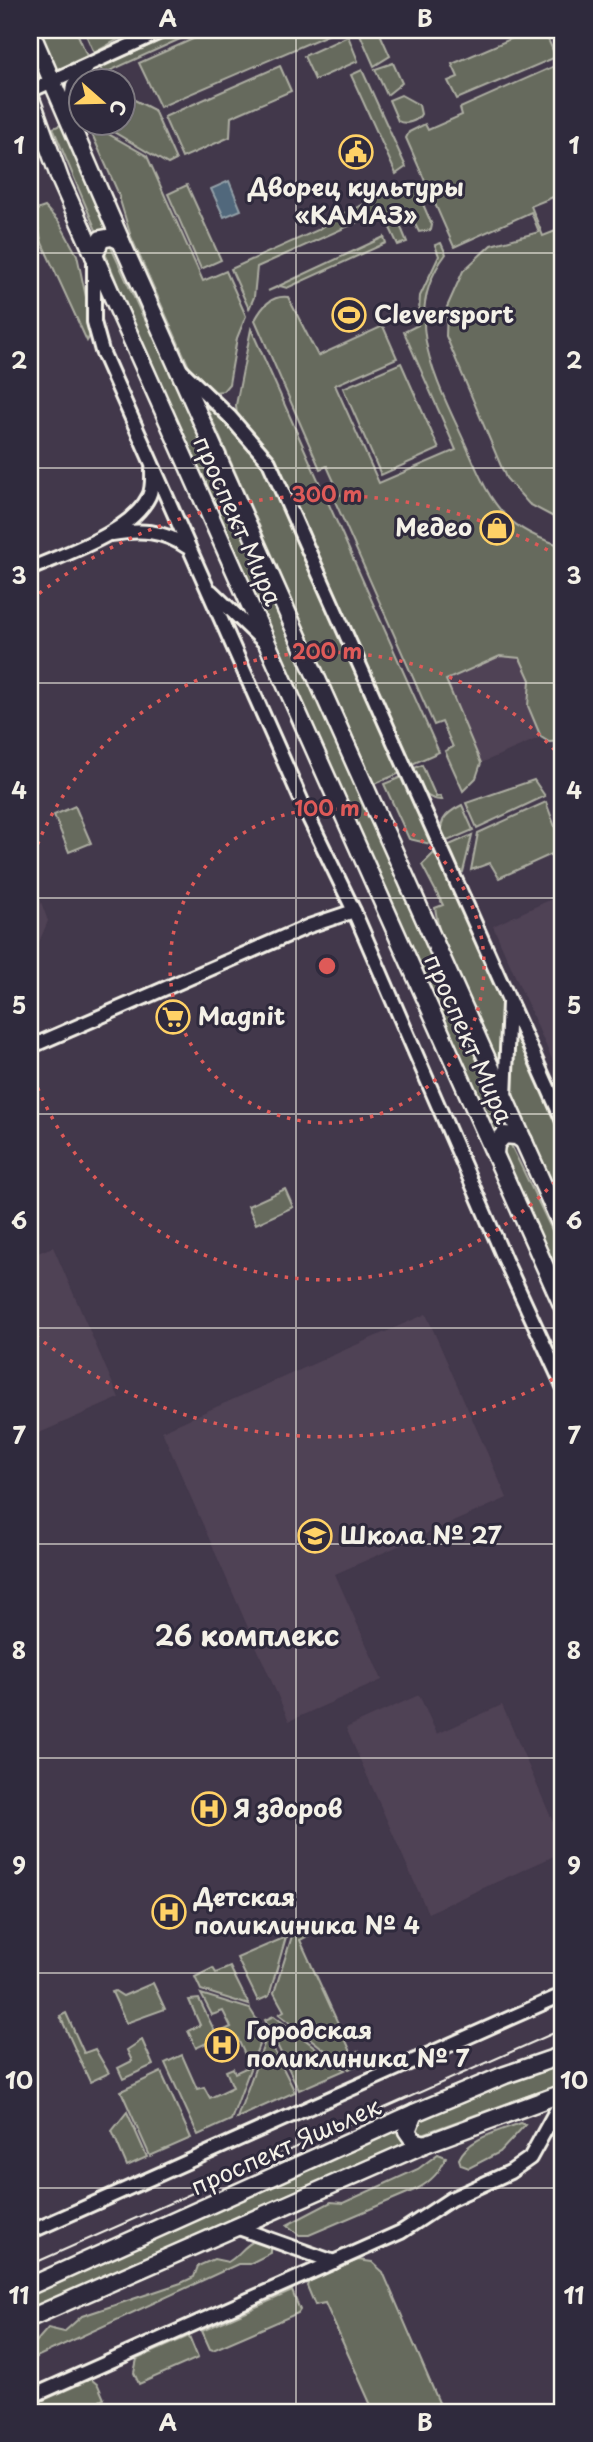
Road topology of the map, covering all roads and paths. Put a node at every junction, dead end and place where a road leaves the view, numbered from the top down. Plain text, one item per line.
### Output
1 (30, 30) edge
2 (164, 30) edge
3 (93, 62) junction
4 (88, 66) edge
5 (52, 80) junction
6 (30, 91) edge
7 (30, 96) edge
8 (66, 111) edge
9 (77, 136) edge
10 (121, 241) junction
11 (94, 256) junction
12 (181, 370) junction
13 (152, 465) junction
14 (108, 535) junction
15 (188, 548) junction
16 (30, 569) edge
17 (206, 586) junction
18 (269, 648) junction
19 (354, 911) junction
20 (510, 999) junction
21 (30, 1047) edge
22 (505, 1097) junction
23 (563, 1121) edge
24 (524, 1141) junction
25 (495, 1153) junction
26 (563, 1230) edge
27 (563, 1307) edge
28 (563, 1386) edge
29 (563, 1999) edge
30 (563, 2055) edge
31 (563, 2095) edge
32 (414, 2113) junction
33 (425, 2144) junction
34 (236, 2227) junction
35 (30, 2232) edge
36 (334, 2262) junction
37 (30, 2286) edge
38 (30, 2318) edge
39 (30, 2397) edge

1 - 5 main road, проспект Мира
2 - 3 street
3 - 4 street
3 - 5 street
5 - 6 street
5 - 8 main road, проспект Мира
7 - 11 main road, проспект Мира
9 - 10 main road, проспект Мира
10 - 11 main road
10 - 12 main road, проспект Мира
11 - 13 street
11 - 18 main road, проспект Мира
12 - 20 street
12 - 22 main road, проспект Мира
13 - 14 street
13 - 15 street
14 - 15 street
14 - 16 street
15 - 17 street
17 - 18 street
17 - 19 street
18 - 25 main road, проспект Мира
19 - 21 street
19 - 28 street
20 - 22 street
20 - 23 street
22 - 24 main road, проспект Мира
24 - 25 main road
24 - 26 main road, проспект Мира
25 - 27 main road, проспект Мира
29 - 35 street
30 - 32 main road, проспект Яшьлек
31 - 33 main road
31 - 36 street
32 - 33 main road
32 - 37 main road, проспект Яшьлек
33 - 34 main road
34 - 36 street
34 - 38 main road
36 - 39 street

